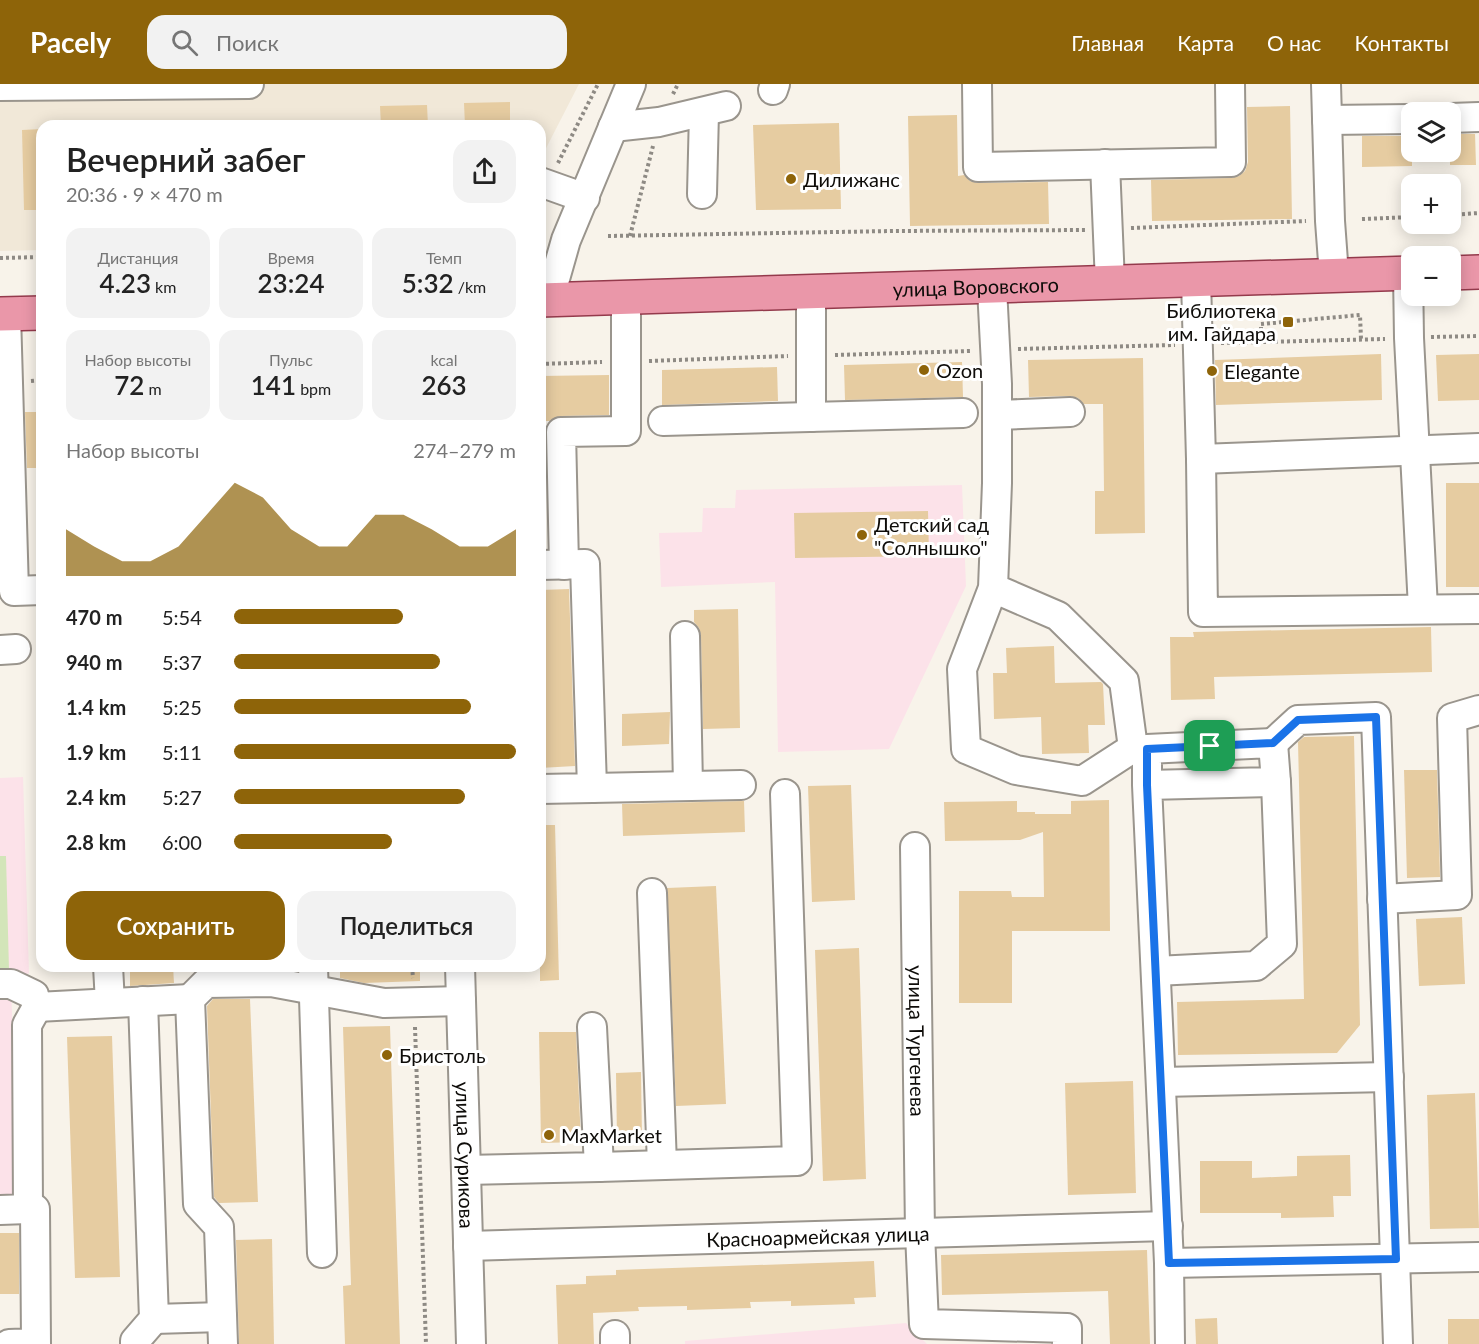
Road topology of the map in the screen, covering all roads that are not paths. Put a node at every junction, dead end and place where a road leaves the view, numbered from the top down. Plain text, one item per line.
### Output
1 (249, 84) edge
2 (630, 84) edge
3 (977, 84) edge
4 (1230, 84) edge
5 (1326, 84) edge
6 (0, 87) edge
7 (1479, 117) edge
8 (1461, 118) edge
9 (1401, 119) edge
10 (1327, 120) junction
11 (613, 127) junction
12 (1105, 165) junction
13 (546, 184) edge
14 (702, 194) dead end
15 (585, 198) junction
16 (1479, 272) edge
17 (1401, 273) edge
18 (1461, 273) edge
19 (1334, 275) junction
20 (1196, 280) junction
21 (1110, 283) junction
22 (992, 288) junction
23 (810, 293) junction
24 (546, 295) edge
25 (626, 298) junction
26 (546, 300) edge
27 (1409, 306) edge
28 (36, 313) edge
29 (3, 314) edge
30 (1070, 412) dead end
31 (963, 413) dead end
32 (998, 415) junction
33 (811, 417) junction
34 (663, 420) dead end
35 (1479, 448) edge
36 (1415, 450) junction
37 (1201, 459) junction
38 (5, 467) edge
39 (552, 565) edge
40 (993, 588) junction
41 (36, 590) edge
42 (1423, 608) junction
43 (1479, 609) edge
44 (685, 636) dead end
45 (1479, 710) edge
46 (1273, 743) junction
47 (1276, 782) junction
48 (741, 785) dead end
49 (1147, 785) junction
50 (688, 786) junction
51 (592, 788) junction
52 (546, 789) edge
53 (785, 794) dead end
54 (915, 847) dead end
55 (652, 893) dead end
56 (1382, 899) junction
57 (1156, 971) junction
58 (108, 972) edge
59 (460, 972) edge
60 (313, 978) edge
61 (0, 984) edge
62 (190, 999) junction
63 (143, 1001) junction
64 (461, 1001) junction
65 (110, 1003) junction
66 (37, 1007) junction
67 (592, 1027) dead end
68 (1389, 1077) junction
69 (1161, 1082) junction
70 (662, 1165) junction
71 (599, 1167) junction
72 (466, 1170) junction
73 (28, 1209) junction
74 (0, 1210) edge
75 (1168, 1226) junction
76 (920, 1233) junction
77 (468, 1246) junction
78 (322, 1253) dead end
79 (1479, 1257) edge
80 (1396, 1259) junction
81 (1169, 1263) junction
82 (154, 1319) junction
83 (223, 1331) edge
84 (9, 1344) edge
85 (135, 1344) edge
86 (471, 1344) edge
87 (1067, 1344) edge
88 (1170, 1344) edge
89 (1398, 1344) edge

1 - 6 street
2 - 11 street
3 - 12 street
4 - 12 street
5 - 10 street
7 - 8 street
9 - 10 street
10 - 19 street
11 - 14 street
11 - 15 street
12 - 21 street
13 - 15 street
15 - 24 street
16 - 18 main road
17 - 19 main road, улица Воровского
19 - 20 main road, улица Воровского
20 - 21 main road, улица Воровского
20 - 37 street
21 - 22 main road, улица Воровского
22 - 23 main road, улица Воровского
22 - 32 street
23 - 25 main road, улица Воровского
23 - 33 street
25 - 26 main road, улица Воровского
25 - 39 street
27 - 36 street
28 - 29 main road
29 - 38 street
30 - 32 street
31 - 33 street
32 - 40 street
33 - 34 street
35 - 36 street
36 - 37 street
36 - 42 street
37 - 42 street
38 - 41 street
39 - 51 street
40 - 40 street
42 - 43 street
44 - 50 street
45 - 56 street
46 - 47 street
46 - 49 street
46 - 56 street
47 - 49 street
47 - 57 street
48 - 50 street
49 - 57 street
50 - 51 street
51 - 52 street
53 - 70 street
54 - 76 street, улица Тургенева
55 - 70 street
56 - 68 street
57 - 69 street
58 - 65 street
59 - 64 street, улица Сурикова
60 - 62 street
60 - 64 street
60 - 78 street
61 - 66 street
62 - 63 street
62 - 83 street
63 - 65 street
63 - 82 street
64 - 72 street, улица Сурикова
65 - 66 street
66 - 73 street
67 - 71 street
68 - 69 street
68 - 80 street
69 - 75 street
70 - 71 street
71 - 72 street
72 - 77 street, улица Сурикова
73 - 74 street
73 - 84 street
75 - 76 street, Красноармейская улица
75 - 81 street
76 - 77 street, Красноармейская улица
76 - 87 street, улица Тургенева
77 - 86 street, улица Сурикова
79 - 80 street
80 - 81 street
80 - 89 street
81 - 88 street
82 - 83 street
82 - 85 street

